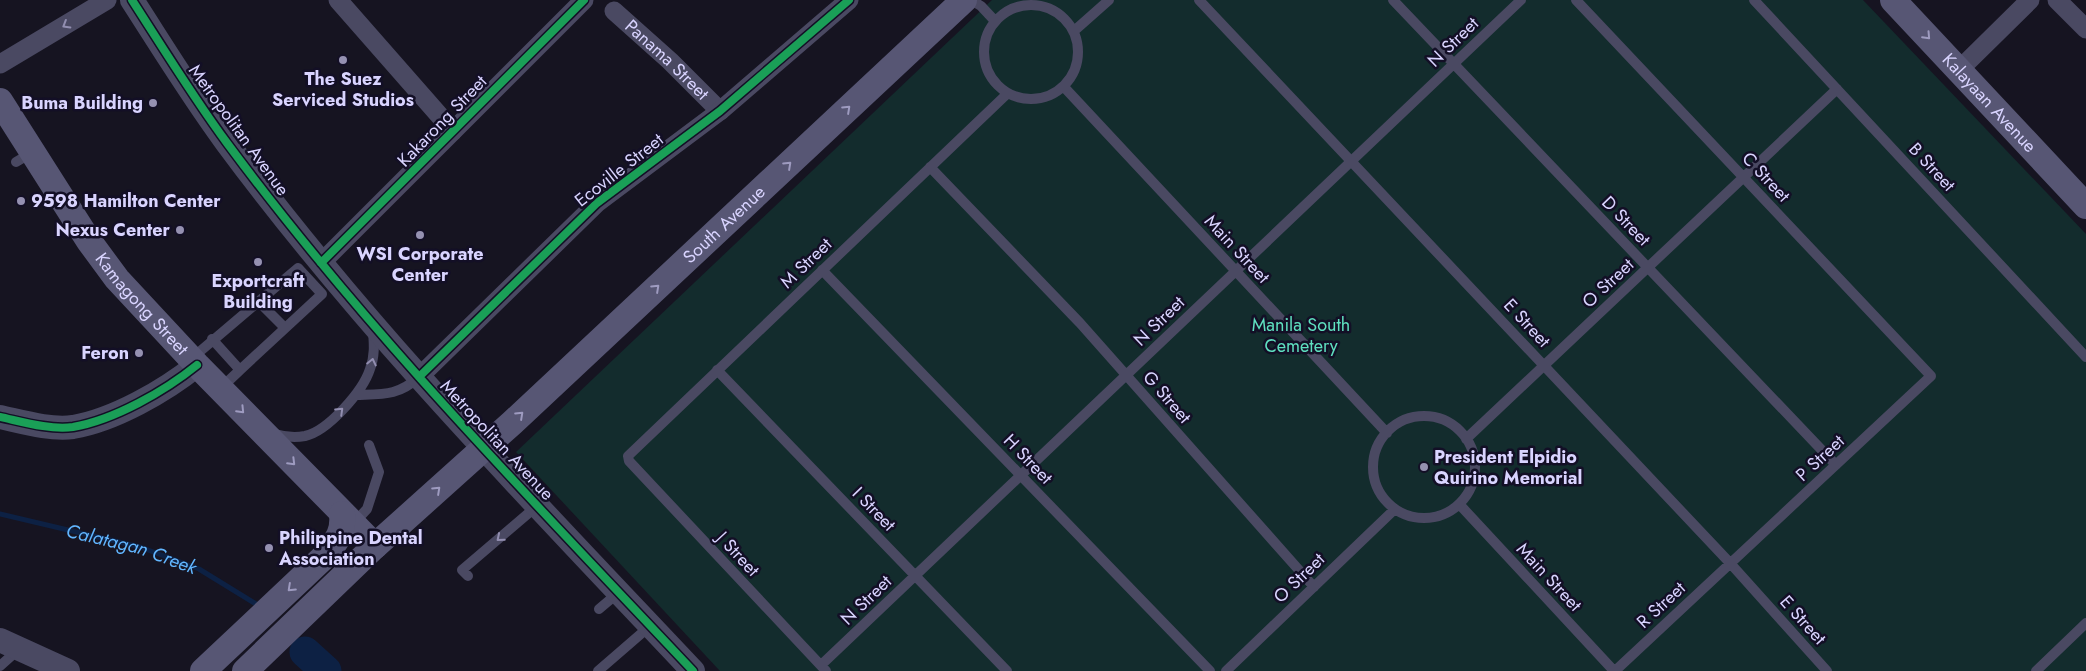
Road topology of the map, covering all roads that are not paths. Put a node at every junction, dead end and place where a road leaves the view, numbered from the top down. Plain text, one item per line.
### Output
1 (107, 0) edge
2 (132, 0) edge
3 (338, 0) edge
4 (849, 0) edge
5 (964, 0) edge
6 (971, 0) edge
7 (1109, 0) edge
8 (1199, 0) edge
9 (1394, 0) edge
10 (1521, 0) edge
11 (1576, 0) edge
12 (1754, 0) edge
13 (1893, 0) edge
14 (2030, 0) edge
15 (2057, 0) edge
16 (579, 1) edge
17 (614, 11) dead end
18 (995, 21) junction
19 (2086, 29) edge
20 (1074, 31) junction
21 (0, 64) edge
22 (1454, 64) junction
23 (1959, 70) junction
24 (1064, 87) junction
25 (1837, 89) junction
26 (1008, 93) junction
27 (0, 101) edge
28 (720, 111) junction
29 (453, 131) junction
30 (1351, 161) junction
31 (930, 167) junction
32 (1743, 177) junction
33 (2086, 206) edge
34 (1648, 267) junction
35 (314, 270) junction
36 (822, 270) junction
37 (1236, 271) junction
38 (258, 301) junction
39 (373, 325) junction
40 (285, 328) junction
41 (212, 339) junction
42 (2086, 357) edge
43 (194, 362) junction
44 (1544, 365) junction
45 (240, 370) junction
46 (717, 370) junction
47 (1126, 375) junction
48 (1932, 376) joint
49 (419, 377) junction
50 (220, 388) junction
51 (356, 395) junction
52 (0, 418) edge
53 (260, 430) junction
54 (1387, 433) junction
55 (1466, 439) junction
56 (369, 445) dead end
57 (484, 448) junction
58 (628, 458) joint
59 (1836, 465) junction
60 (1021, 475) junction
61 (1460, 505) junction
62 (537, 506) junction
63 (1395, 509) junction
64 (348, 519) junction
65 (375, 546) junction
66 (326, 555) junction
67 (1730, 564) junction
68 (468, 576) dead end
69 (915, 576) junction
70 (1314, 587) junction
71 (618, 593) junction
72 (599, 609) dead end
73 (2086, 623) edge
74 (650, 626) junction
75 (10, 644) edge
76 (247, 659) edge
77 (0, 666) edge
78 (823, 668) edge
79 (68, 671) edge
80 (203, 671) edge
81 (598, 671) edge
82 (693, 671) edge
83 (1007, 671) edge
84 (1210, 671) edge
85 (1226, 671) edge
86 (1615, 671) edge
87 (1827, 671) edge
88 (2036, 671) edge

1 -> 21 street
2 - 35 street, Metropolitan Avenue
3 - 29 street
4 - 28 street, Ecoville Street
57 -> 5 main road, South Avenue
6 - 18 lane
7 - 20 lane
8 - 30 lane, E Street
9 - 22 lane, D Street
10 - 22 lane, N Street
11 - 32 lane, C Street
12 - 25 lane, B Street
13 -> 23 main road, Kalayaan Avenue
14 - 23 street
15 - 19 street
16 - 29 street, Kakarong Street
17 - 28 street, Panama Street
18 - 20 lane
18 - 26 lane
20 - 24 lane
22 - 30 lane, N Street
22 - 34 lane, D Street
23 - 33 main road, Kalayaan Avenue
24 - 26 lane
24 - 37 lane, Main Street
25 - 32 lane, O Street
25 - 42 lane, B Street
26 - 31 lane, M Street
27 - 43 main road, Kamagong Street
28 - 49 street, Ecoville Street
29 - 35 street, Kakarong Street
30 - 37 lane, N Street
30 - 44 lane, E Street
31 - 36 lane, M Street
31 - 47 lane, G Street
32 - 34 lane, O Street
32 - 48 lane, C Street
34 - 44 lane, O Street
34 - 59 lane, D Street
35 - 38 lane
35 - 39 street, Metropolitan Avenue
35 - 40 lane
36 - 46 lane, M Street
36 - 60 lane, H Street
37 - 47 lane, N Street
37 - 54 lane, Main Street
38 - 40 lane
38 - 41 lane
39 - 49 street, Metropolitan Avenue
51 -> 39 lane
40 - 45 lane
41 - 43 lane
41 - 45 lane
43 - 50 main road, Kamagong Street
43 - 52 street
44 - 55 lane, O Street
44 - 67 lane, E Street
45 - 50 lane
46 - 58 lane, M Street
46 - 69 lane, I Street
47 - 60 lane, N Street
47 - 70 lane, G Street
48 - 59 lane, P Street
49 - 51 lane
49 - 57 street, Metropolitan Avenue
50 -> 53 main road, Kamagong Street
53 -> 51 lane
53 -> 64 main road, Kamagong Street
54 - 55 lane
54 - 63 lane
55 - 61 lane
56 - 64 lane
57 - 62 street, Metropolitan Avenue
65 -> 57 main road, South Avenue
58 - 78 lane, J Street
59 - 67 lane, P Street
60 - 69 lane, N Street
60 - 84 lane, H Street
61 - 63 lane
61 - 86 lane, Main Street
62 -> 68 lane
62 - 71 street, Metropolitan Avenue
63 - 70 lane, O Street
64 - 65 main road, Kamagong Street
64 - 66 main road
65 - 66 main road
65 - 76 main road, South Avenue
66 -> 76 main road
67 - 86 lane, R Street
67 - 87 lane, E Street
69 - 78 lane, N Street
69 - 83 lane, I Street
70 - 85 lane, O Street
71 - 72 lane
71 - 74 street, Metropolitan Avenue
73 - 88 lane
74 - 81 lane
74 - 82 street, Metropolitan Avenue
75 - 77 lane
75 - 79 street
76 - 80 main road

